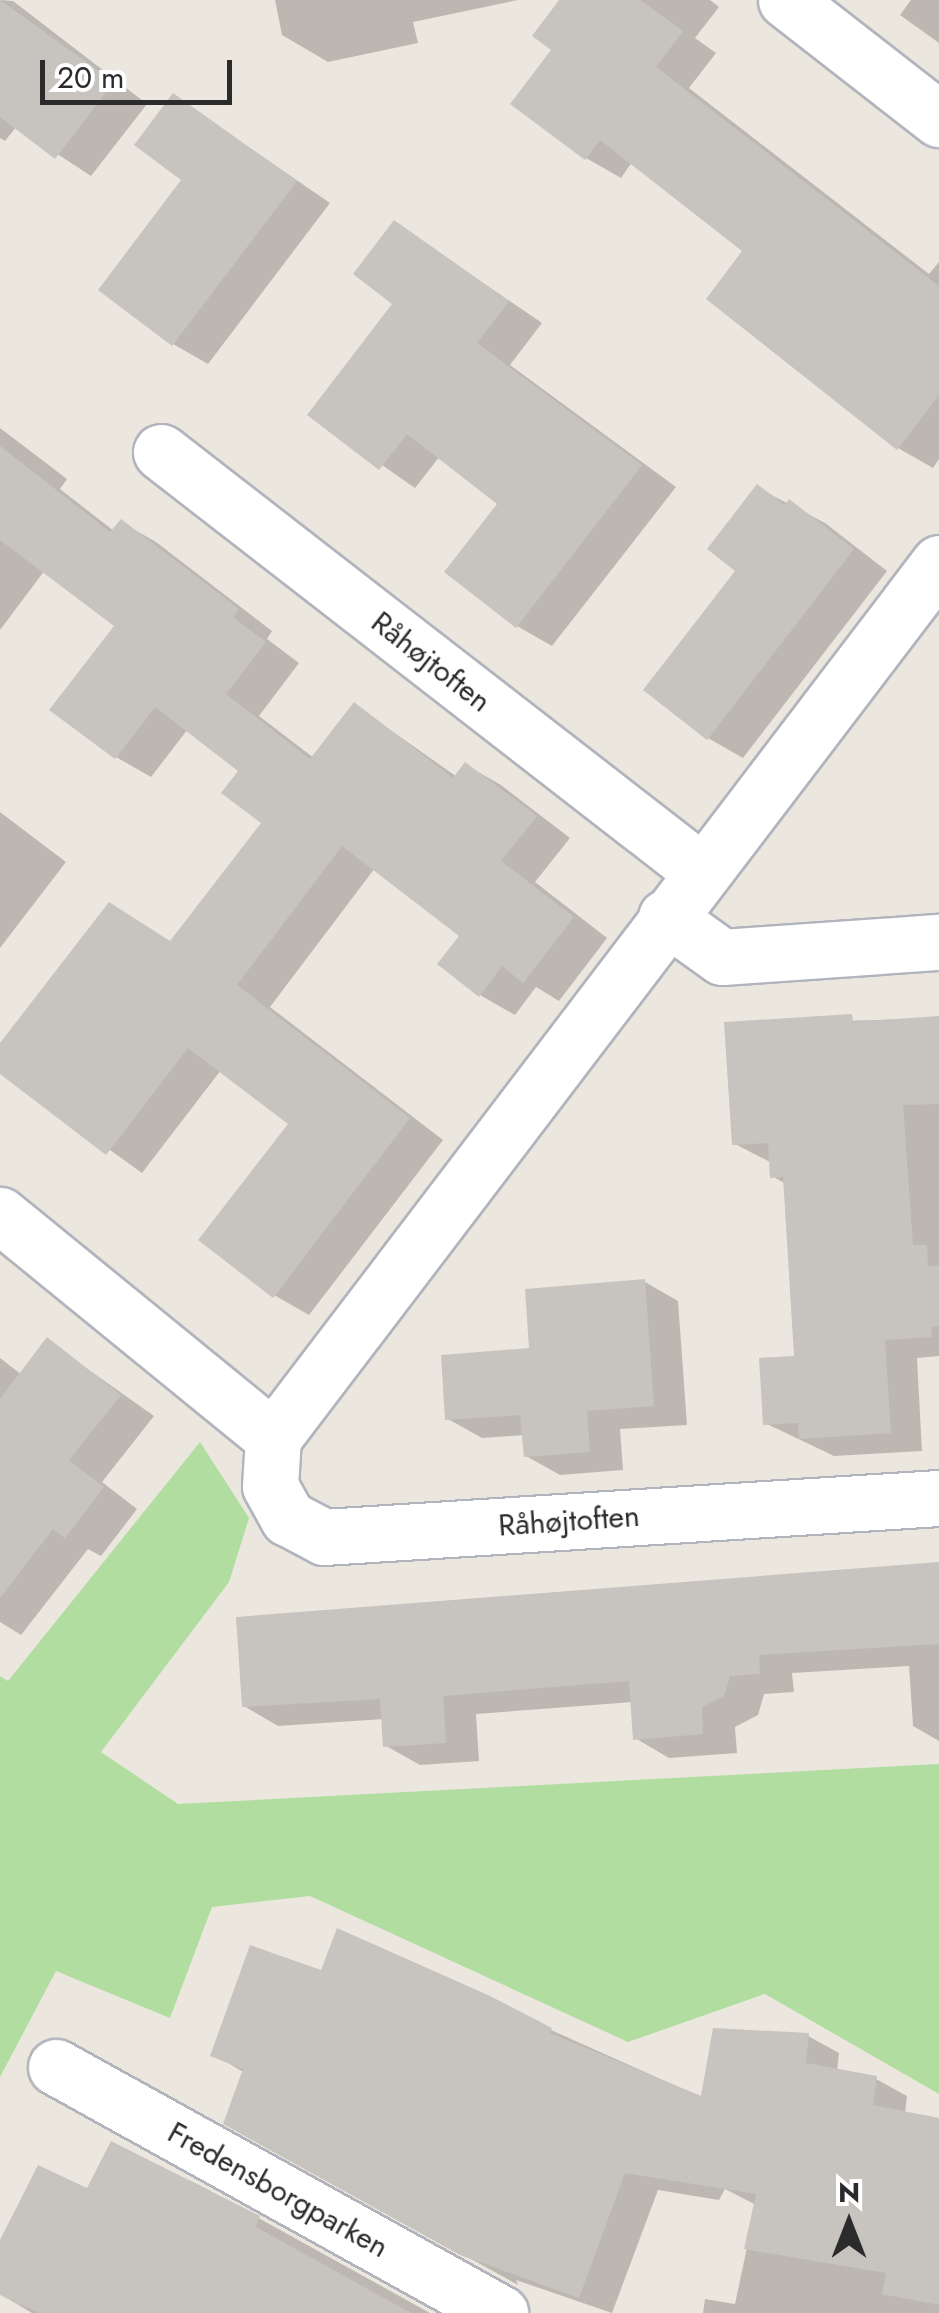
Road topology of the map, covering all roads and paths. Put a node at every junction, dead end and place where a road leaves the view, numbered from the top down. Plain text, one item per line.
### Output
1 (786, 0) edge
2 (939, 119) edge
3 (160, 452) dead end
4 (939, 563) edge
5 (702, 872) junction
6 (666, 917) junction
7 (939, 942) edge
8 (0, 1215) edge
9 (273, 1438) junction
10 (939, 1498) edge
11 (56, 2066) dead end
12 (500, 2313) edge

1 - 2 street
3 - 5 street, Råhøjtoften
4 - 5 street
5 - 6 street
6 - 7 street
6 - 9 street
8 - 9 street
9 - 10 street, Råhøjtoften
11 - 12 street, Fredensborgparken

